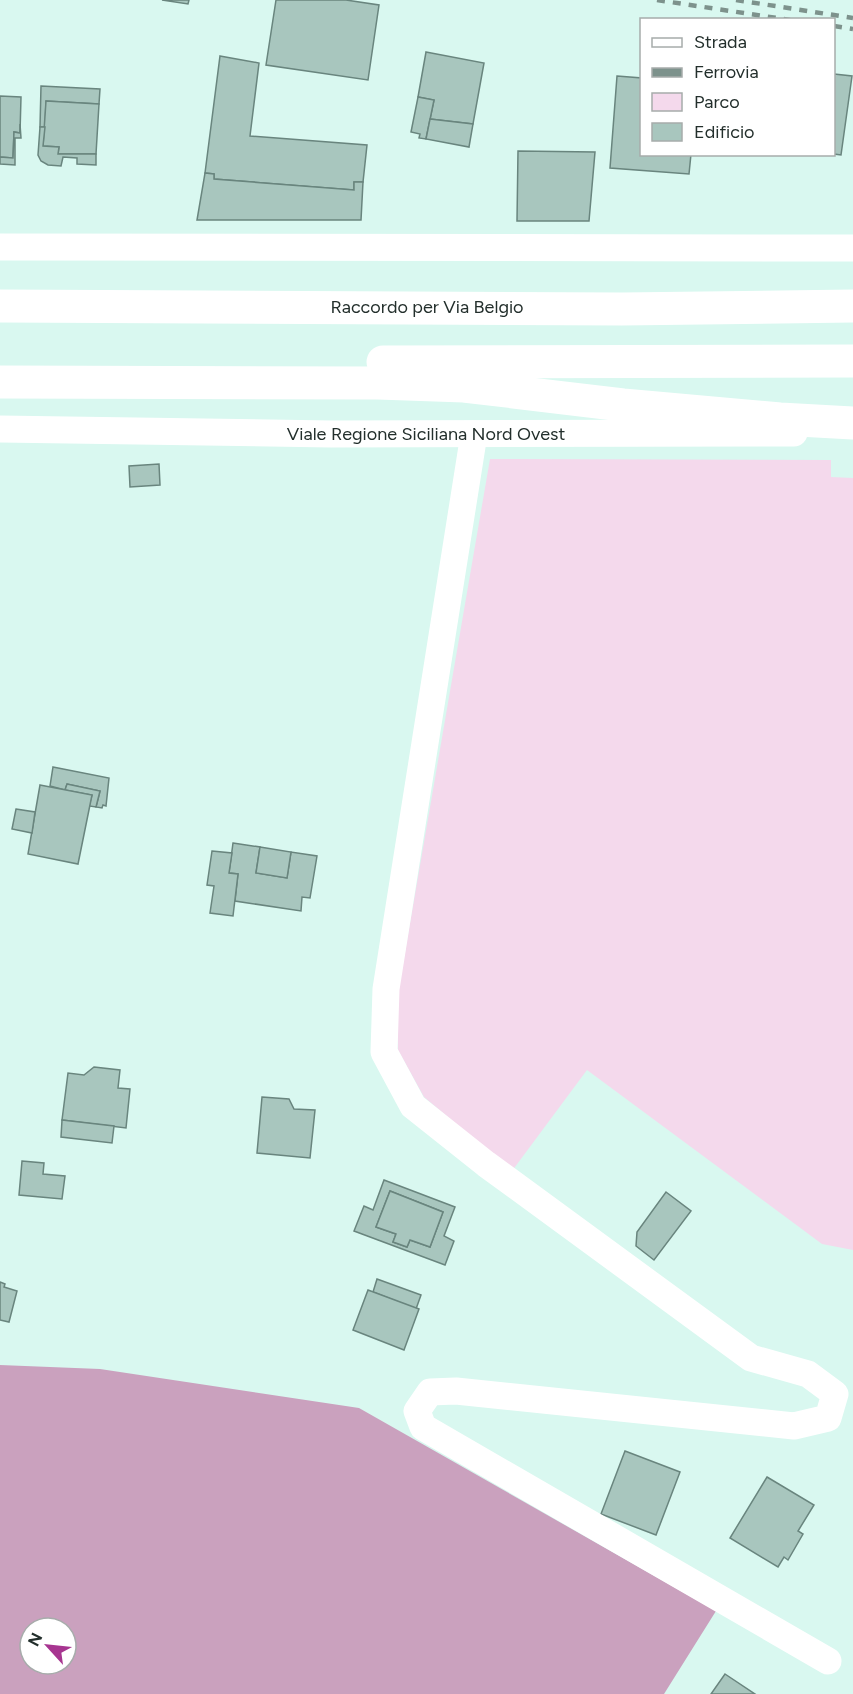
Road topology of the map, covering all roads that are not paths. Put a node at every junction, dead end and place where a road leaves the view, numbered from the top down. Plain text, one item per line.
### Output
1 (0, 247) edge
2 (853, 248) edge
3 (0, 306) edge
4 (853, 306) edge
5 (0, 361) edge
6 (853, 361) edge
7 (0, 382) edge
8 (853, 423) edge
9 (0, 429) edge
10 (853, 432) edge
11 (474, 434) junction
12 (828, 1661) dead end

1 - 2 street
3 - 4 highway, Raccordo per Via Belgio
5 - 6 highway
7 - 8 highway
9 - 11 street, Viale Regione Siciliana Nord Ovest
10 - 11 street, Viale Regione Siciliana Nord Ovest
11 - 12 street

